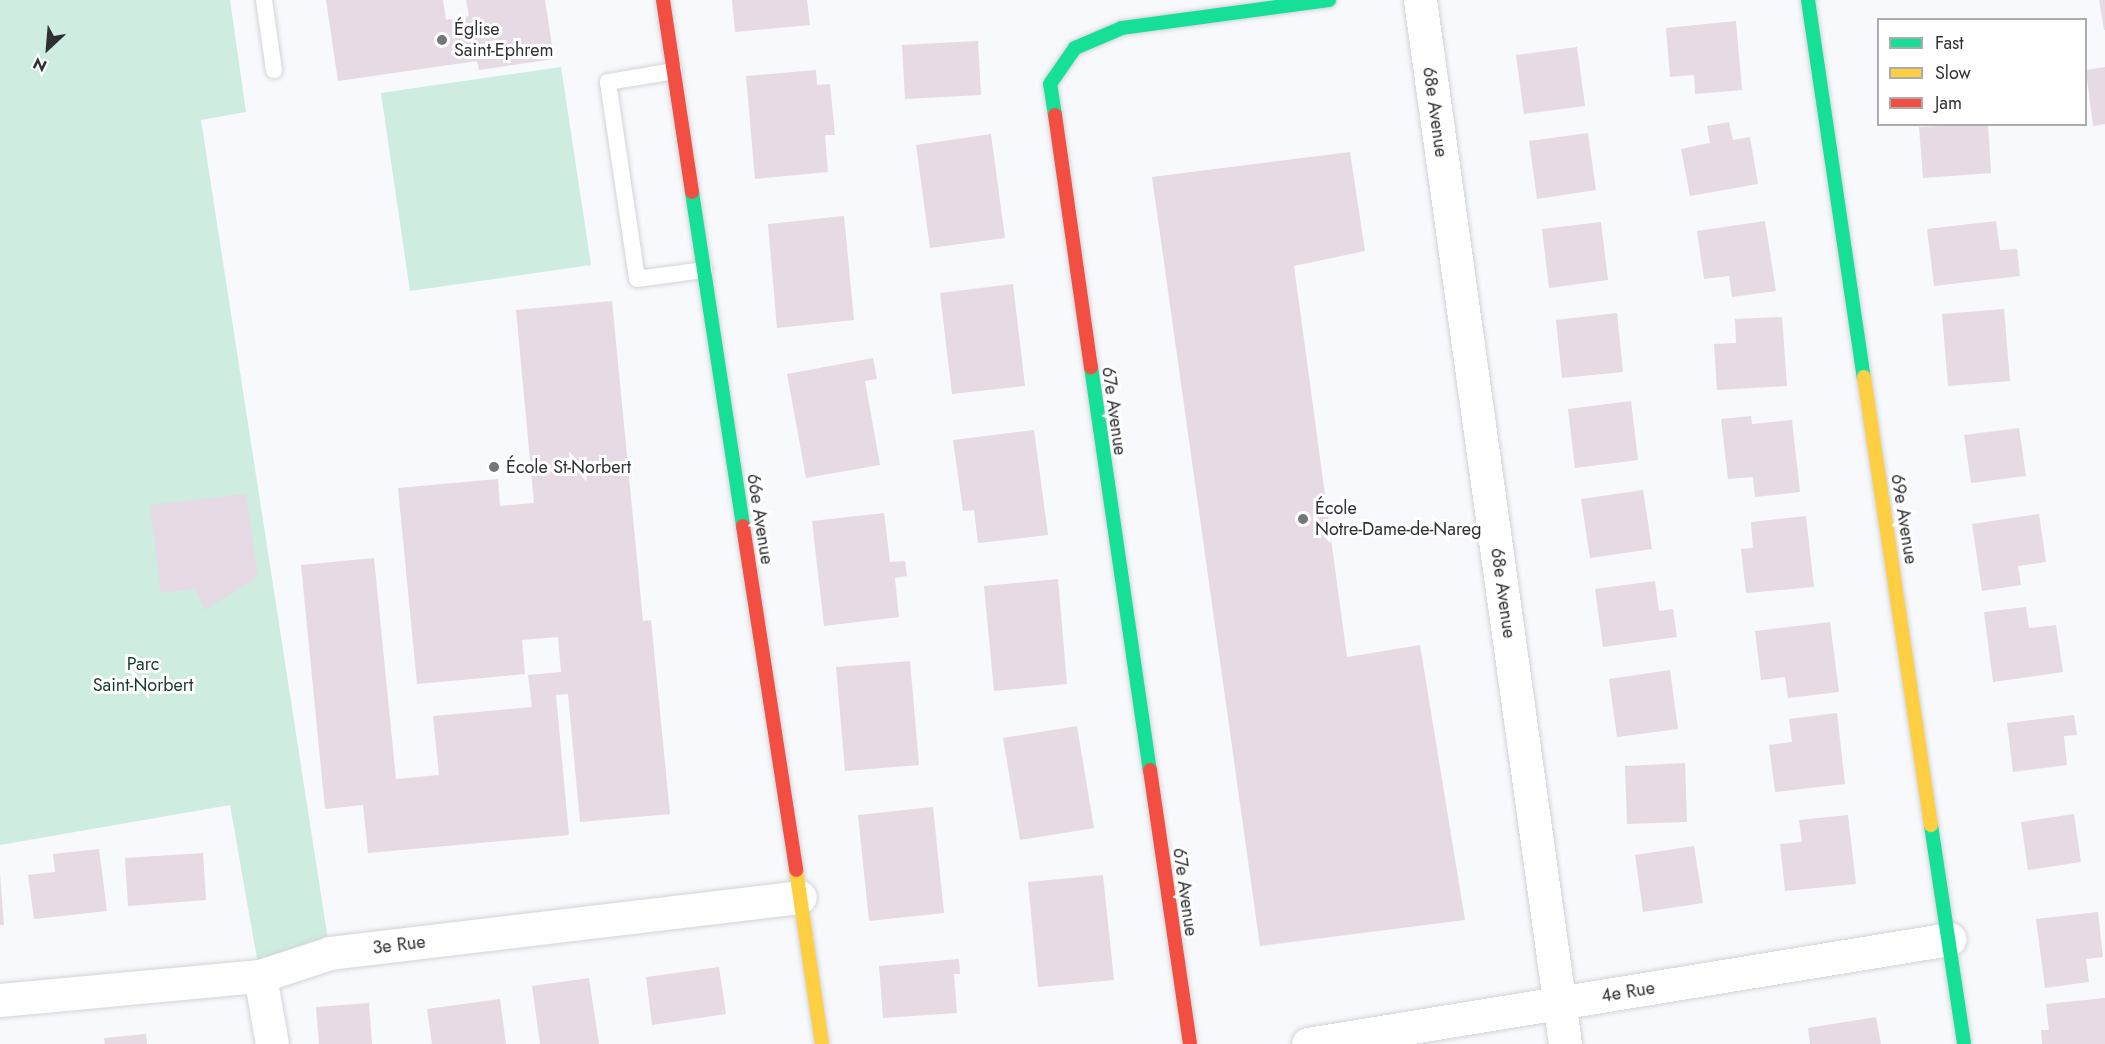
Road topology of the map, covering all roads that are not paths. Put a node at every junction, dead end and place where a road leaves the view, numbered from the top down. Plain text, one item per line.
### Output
1 (264, 0) edge
2 (663, 0) edge
3 (1329, 0) edge
4 (1420, 0) edge
5 (1808, 0) edge
6 (274, 70) dead end
7 (674, 71) junction
8 (704, 270) junction
9 (800, 897) junction
10 (1948, 939) junction
11 (260, 976) junction
12 (0, 1000) edge
13 (1560, 1003) junction
14 (272, 1044) edge
15 (822, 1044) edge
16 (1190, 1044) edge
17 (1308, 1044) edge
18 (1565, 1044) edge
19 (1964, 1044) edge

1 - 6 lane
2 - 7 street, 66e Avenue
3 - 16 street, 67e Avenue
4 - 13 street, 68e Avenue
5 - 10 street, 69e Avenue
7 - 8 street, 66e Avenue
7 - 8 lane
8 - 9 street, 66e Avenue
9 - 11 street, 3e Rue
9 - 15 street, 66e Avenue
10 - 13 street, 4e Rue
10 - 19 street, 69e Avenue
11 - 12 street, 3e Rue
11 - 14 street
13 - 17 street, 4e Rue
13 - 18 street, 68e Avenue

